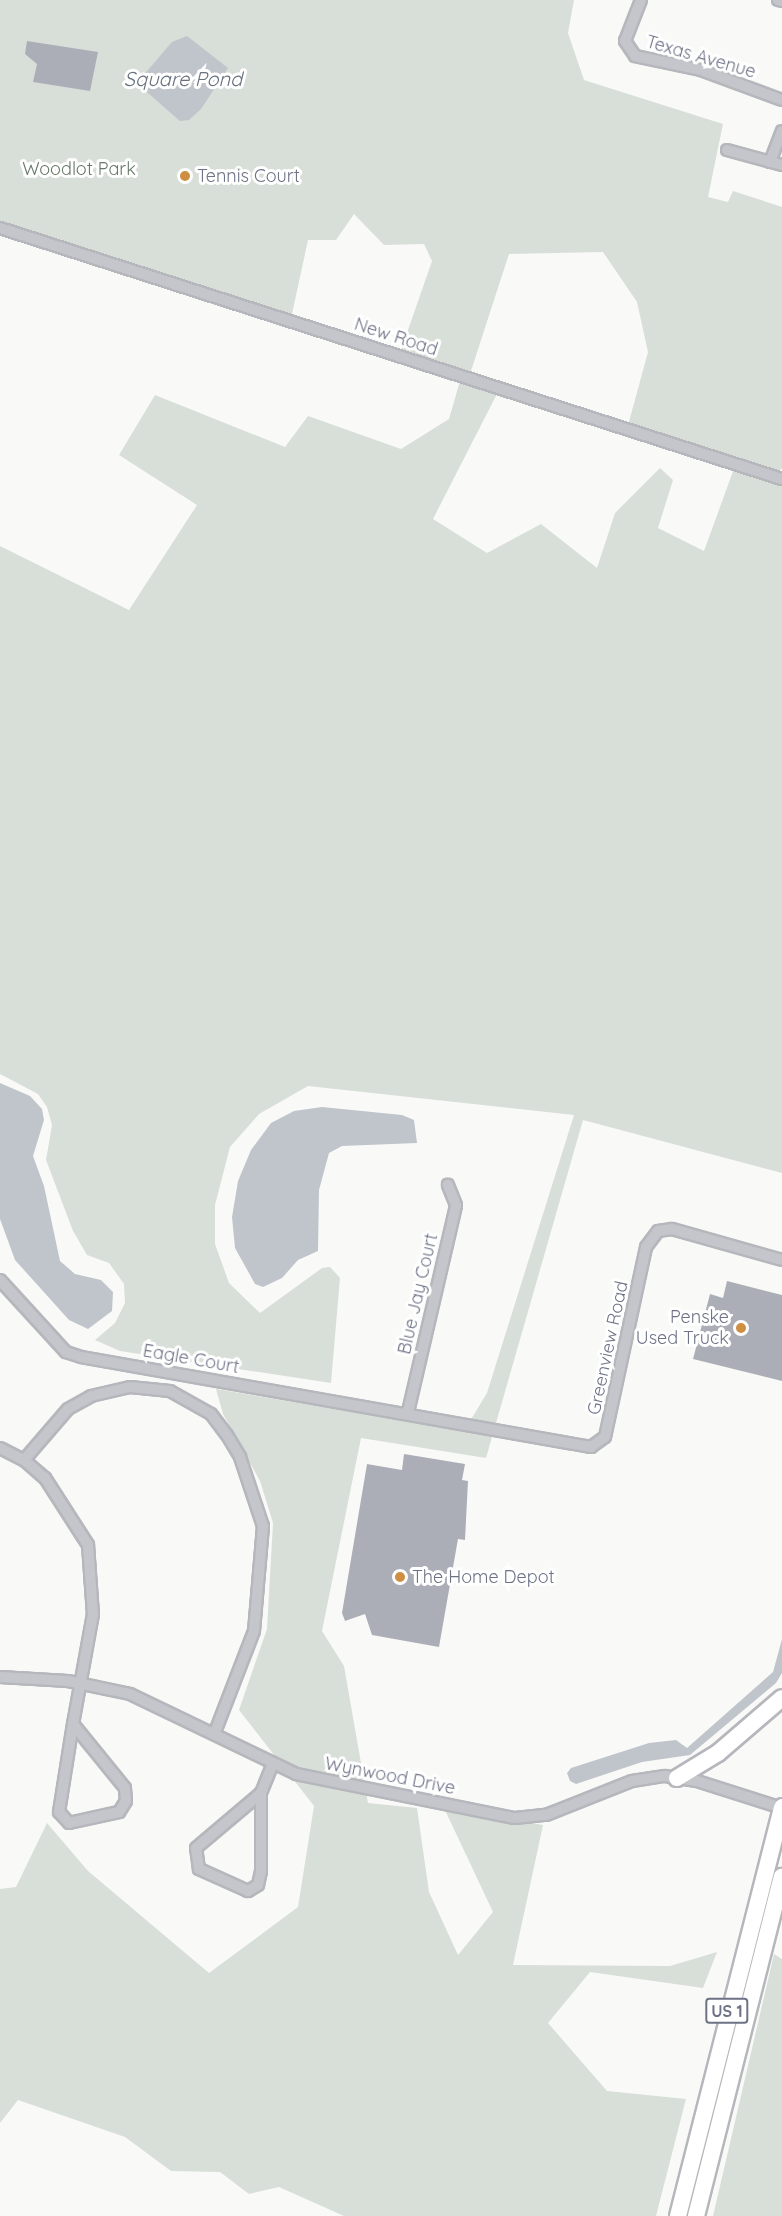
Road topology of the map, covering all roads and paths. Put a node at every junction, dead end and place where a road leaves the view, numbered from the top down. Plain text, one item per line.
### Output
1 (641, 0) edge
2 (782, 100) edge
3 (782, 131) edge
4 (727, 150) dead end
5 (770, 162) junction
6 (782, 165) edge
7 (0, 228) edge
8 (782, 479) edge
9 (448, 1185) dead end
10 (782, 1260) edge
11 (0, 1280) edge
12 (408, 1412) junction
13 (0, 1448) edge
14 (24, 1460) junction
15 (0, 1677) edge
16 (81, 1684) junction
17 (782, 1698) edge
18 (73, 1724) junction
19 (215, 1732) junction
20 (718, 1753) junction
21 (273, 1763) junction
22 (677, 1778) junction
23 (697, 1781) junction
24 (261, 1794) junction
25 (782, 1807) edge
26 (782, 1877) edge
27 (782, 1915) edge
28 (763, 1947) junction
29 (678, 2216) edge
30 (696, 2216) edge

1 - 2 street, Texas Avenue
3 - 5 street
4 - 5 street
5 - 6 street
7 - 8 street, New Road
9 - 12 street, Blue Jay Court
10 - 12 street, Greenview Road
11 - 12 street, Eagle Court
13 - 14 street
14 - 16 street
14 - 19 street
15 - 16 street, Wynwood Drive
16 - 18 street
16 - 19 street, Wynwood Drive
17 - 20 highway
18 - 18 street
19 - 21 street, Wynwood Drive
20 - 22 highway
20 - 23 highway
21 - 22 street, Wynwood Drive
21 - 24 street
22 - 23 street, Wynwood Drive
23 - 25 street, Wynwood Drive
24 - 24 street
25 - 29 highway, US 1
26 - 28 highway, US 1
27 - 28 highway
28 - 30 highway, US 1

